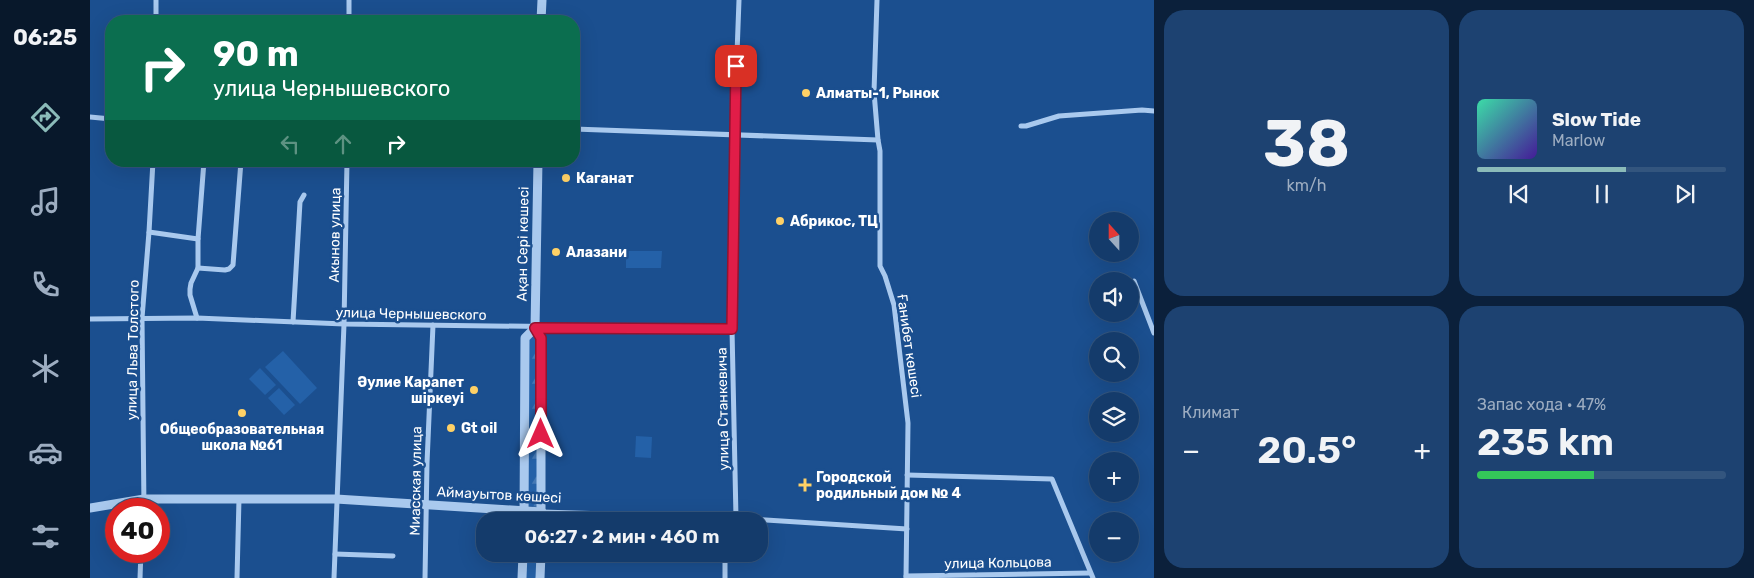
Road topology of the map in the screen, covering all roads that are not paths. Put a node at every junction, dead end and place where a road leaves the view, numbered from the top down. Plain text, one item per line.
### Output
1 (156, 0) edge
2 (350, 0) edge
3 (542, 0) edge
4 (738, 0) edge
5 (877, 0) edge
6 (156, 15) edge
7 (349, 15) edge
8 (541, 15) edge
9 (1154, 111) edge
10 (90, 118) edge
11 (105, 118) edge
12 (1021, 126) dead end
13 (580, 129) edge
14 (734, 134) junction
15 (878, 140) junction
16 (152, 167) edge
17 (203, 167) edge
18 (241, 167) edge
19 (347, 167) edge
20 (538, 167) edge
21 (304, 195) dead end
22 (149, 232) junction
23 (198, 239) junction
24 (198, 268) junction
25 (1139, 294) edge
26 (142, 318) junction
27 (197, 318) junction
28 (90, 319) edge
29 (293, 322) junction
30 (344, 324) junction
31 (433, 325) junction
32 (535, 328) junction
33 (732, 329) junction
34 (1154, 333) edge
35 (907, 475) junction
36 (144, 498) edge
37 (239, 499) junction
38 (336, 499) junction
39 (170, 503) edge
40 (427, 506) junction
41 (105, 507) edge
42 (90, 508) edge
43 (524, 511) junction
44 (527, 512) edge
45 (541, 512) edge
46 (736, 512) edge
47 (768, 520) edge
48 (906, 529) junction
49 (335, 554) junction
50 (393, 556) dead end
51 (523, 562) edge
52 (541, 562) edge
53 (725, 562) edge
54 (141, 563) edge
55 (1092, 575) edge
56 (906, 577) edge
57 (140, 578) edge
58 (237, 578) edge
59 (334, 578) edge
60 (425, 578) edge
61 (522, 578) edge
62 (540, 578) edge
63 (725, 578) edge

1 - 6 street
2 - 7 street
3 - 8 street
4 - 14 street, улица Станкевича
5 - 15 street, Ғанибет көшесі
9 - 12 street
10 - 11 street
13 - 14 street
14 - 15 street
14 - 33 street, улица Станкевича
15 - 35 street, Ғанибет көшесі
16 - 22 street, улица Льва Толстого
17 - 23 street
18 - 24 street
19 - 30 street, Акынов улица
20 - 32 street, Ақан Сері көшесі
21 - 29 street
22 - 23 street
22 - 26 street, улица Льва Толстого
23 - 24 street
24 - 27 street
25 - 34 street
26 - 27 street, улица Чернышевского
26 - 28 street, улица Чернышевского
26 - 36 street, улица Льва Толстого
27 - 29 street, улица Чернышевского
29 - 30 street, улица Чернышевского
30 - 31 street, улица Чернышевского
30 - 38 street, Акынов улица
31 - 32 street, улица Чернышевского
31 - 40 street, Миасская улица
32 - 33 street, улица Чернышевского
32 - 43 street, Ақан Сері көшесі
32 - 45 street, Ақан Сері көшесі
33 - 46 street, улица Станкевича
35 - 48 street, Ғанибет көшесі
35 - 55 street
37 - 38 street, Аймауытов көшесі
37 - 39 street, Аймауытов көшесі
37 - 58 street
38 - 40 street, Аймауытов көшесі
38 - 49 street, Акынов улица
40 - 43 street, Аймауытов көшесі
40 - 60 street, Миасская улица
41 - 42 street, Аймауытов көшесі
43 - 44 street, Аймауытов көшесі
47 - 48 street, Аймауытов көшесі
48 - 56 street, Ғанибет көшесі
49 - 50 street
49 - 59 street, Акынов улица
51 - 61 street
52 - 62 street
53 - 63 street
54 - 57 street
55 - 56 street, улица Кольцова

